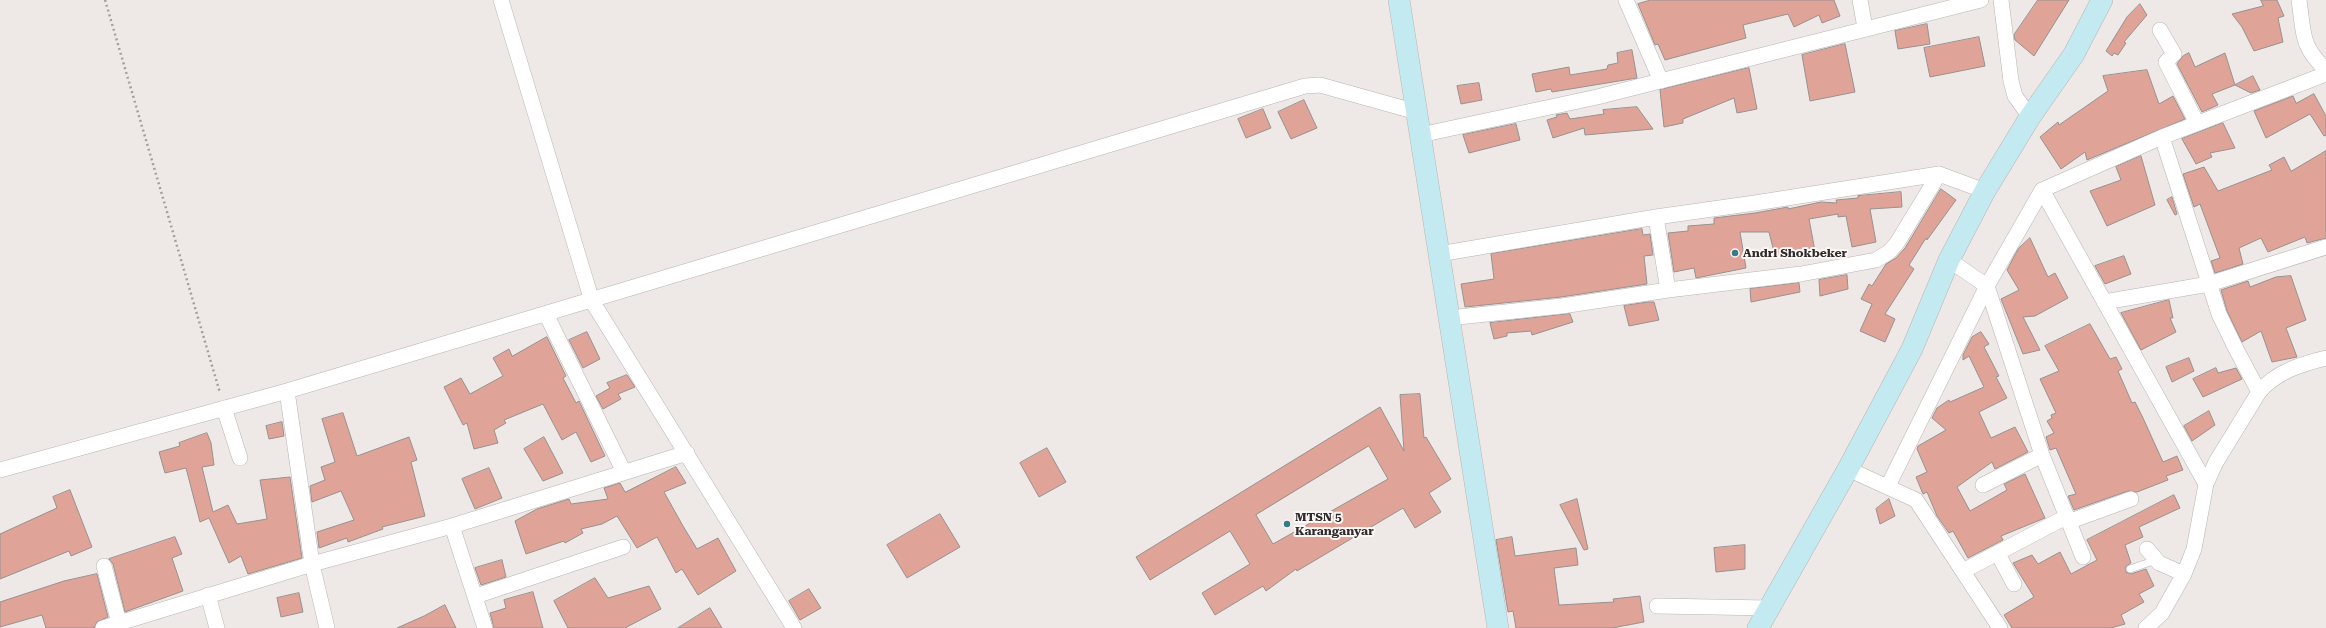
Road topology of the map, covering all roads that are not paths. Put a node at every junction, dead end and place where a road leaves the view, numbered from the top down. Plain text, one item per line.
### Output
1 (501, 0) edge
2 (1399, 0) edge
3 (1626, 0) edge
4 (1860, 0) edge
5 (1980, 0) edge
6 (2001, 0) edge
7 (2102, 0) edge
8 (2299, 0) edge
9 (1865, 28) junction
10 (2160, 30) dead end
11 (2326, 70) edge
12 (2326, 74) edge
13 (1661, 81) junction
14 (1416, 112) junction
15 (2030, 117) junction
16 (2197, 123) junction
17 (1420, 135) junction
18 (2162, 137) junction
19 (1939, 174) junction
20 (2042, 190) junction
21 (1985, 191) junction
22 (1656, 217) junction
23 (2326, 247) edge
24 (1439, 254) junction
25 (1957, 266) junction
26 (1983, 283) junction
27 (2209, 284) junction
28 (1668, 290) junction
29 (592, 301) junction
30 (2104, 302) junction
31 (546, 314) junction
32 (1449, 318) junction
33 (2326, 358) edge
34 (287, 391) junction
35 (2259, 392) junction
36 (224, 408) junction
37 (687, 453) junction
38 (2042, 455) junction
39 (240, 458) dead end
40 (0, 470) edge
41 (1852, 471) junction
42 (624, 472) junction
43 (2206, 484) junction
44 (1983, 485) dead end
45 (1888, 486) junction
46 (2131, 499) dead end
47 (2067, 520) junction
48 (452, 526) junction
49 (623, 547) dead end
50 (1998, 554) junction
51 (2151, 554) joint
52 (2083, 557) dead end
53 (312, 564) junction
54 (104, 566) dead end
55 (2130, 569) dead end
56 (1963, 571) junction
57 (2184, 574) junction
58 (2014, 584) dead end
59 (208, 595) junction
60 (476, 596) junction
61 (1657, 606) dead end
62 (1769, 608) junction
63 (118, 623) junction
64 (103, 628) edge
65 (217, 628) edge
66 (327, 628) edge
67 (485, 628) edge
68 (794, 628) edge
69 (1498, 628) edge
70 (1758, 628) edge
71 (2000, 628) edge
72 (2146, 628) edge

1 - 29 street
2 - 14 main road
3 - 13 street
4 - 9 street
5 - 9 street
6 - 15 street
7 - 15 main road
8 - 11 street
9 - 13 street
10 - 16 street
12 - 16 street
13 - 17 street
14 - 17 main road
14 - 29 street
15 - 21 main road
16 - 18 street
17 - 24 main road
18 - 20 street
18 - 27 street
19 - 21 street
19 - 22 street
19 - 28 street
20 - 26 street
20 - 30 street
21 - 25 main road
22 - 24 street
22 - 28 street
23 - 27 street
24 - 32 main road
25 - 26 street
25 - 41 main road
26 - 38 street
26 - 45 street
27 - 30 street
27 - 35 street
28 - 32 street
29 - 31 street
29 - 37 street
30 - 43 street
31 - 34 street
31 - 42 street
32 - 69 main road
33 - 35 street
34 - 36 street
34 - 53 street
35 - 43 street
36 - 39 street
36 - 40 street
37 - 42 street
37 - 68 street
38 - 44 street
38 - 47 street
41 - 45 street
41 - 62 main road
42 - 48 street
43 - 57 street
45 - 56 street
46 - 47 street
47 - 50 street
47 - 52 street
48 - 53 street
48 - 60 street
49 - 60 street
50 - 56 street
50 - 58 street
51 - 55 lane
51 - 57 street
53 - 59 street
53 - 66 street
54 - 63 street
56 - 71 street
57 - 72 street
59 - 63 street
59 - 65 street
60 - 67 street
61 - 62 street
62 - 70 main road
63 - 64 street

